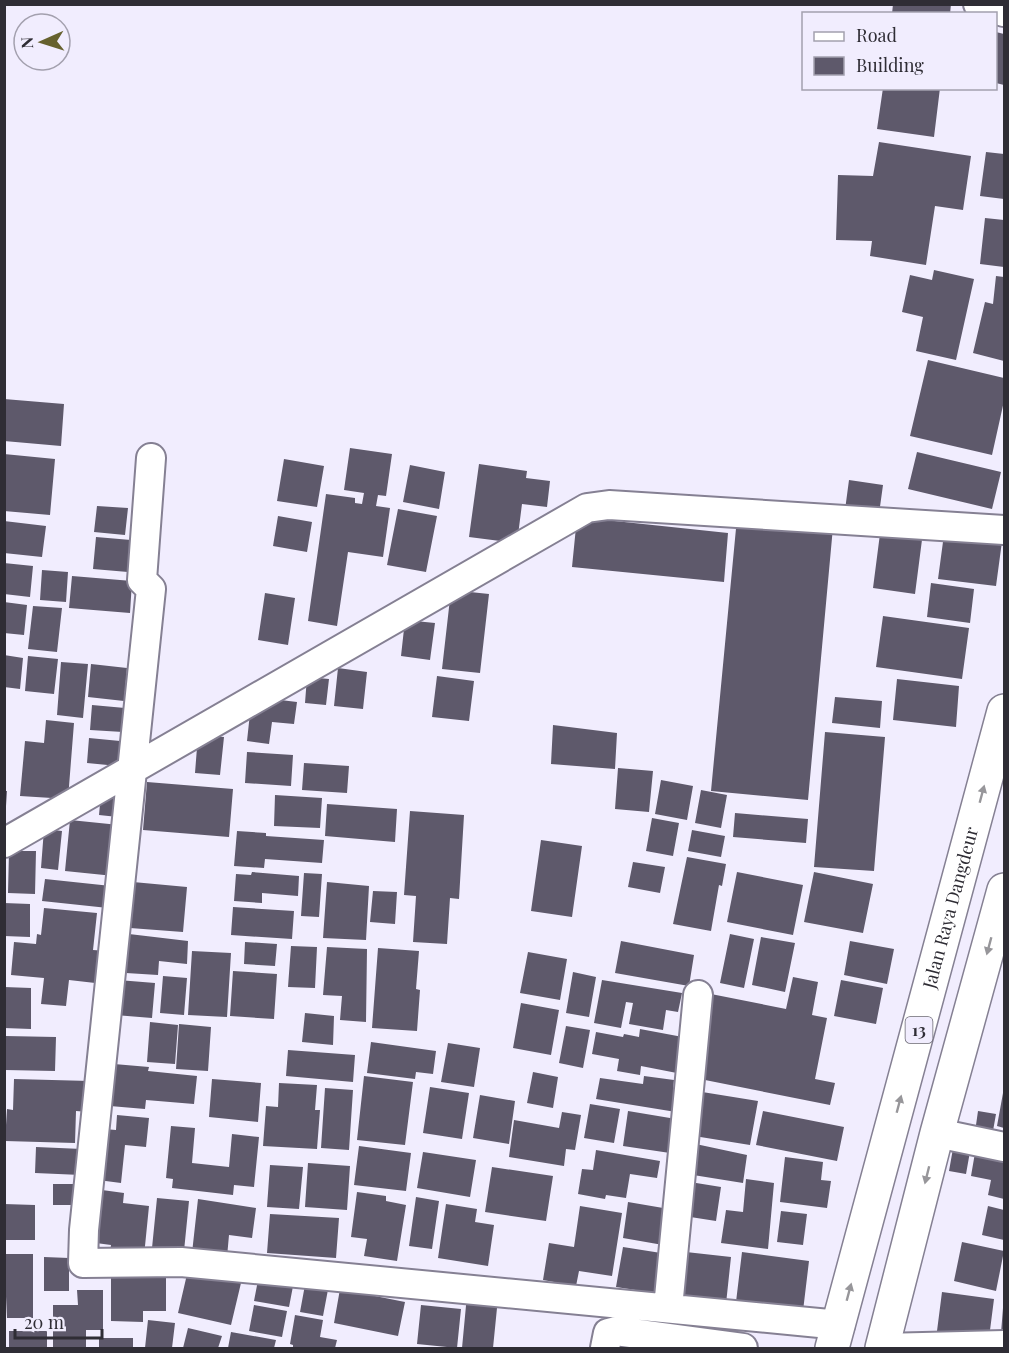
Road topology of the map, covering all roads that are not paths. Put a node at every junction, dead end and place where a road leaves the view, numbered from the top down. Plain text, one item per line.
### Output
1 (978, 4) edge
2 (1005, 12) edge
3 (151, 458) dead end
4 (1005, 530) edge
5 (1005, 711) edge
6 (132, 769) junction
7 (4, 843) edge
8 (1005, 890) edge
9 (698, 995) dead end
10 (937, 1134) junction
11 (1005, 1148) edge
12 (668, 1308) junction
13 (836, 1337) edge
14 (1005, 1345) edge
15 (606, 1348) edge
16 (743, 1348) edge
17 (882, 1348) edge

1 - 2 street
3 - 6 street
4 - 6 street
13 -> 5 highway, Jalan Raya Dangdeur / 13
6 - 7 street
6 - 12 street
8 -> 10 highway
9 - 12 street
10 - 11 street
10 -> 17 highway
12 - 13 street
14 - 17 street
15 - 16 street

